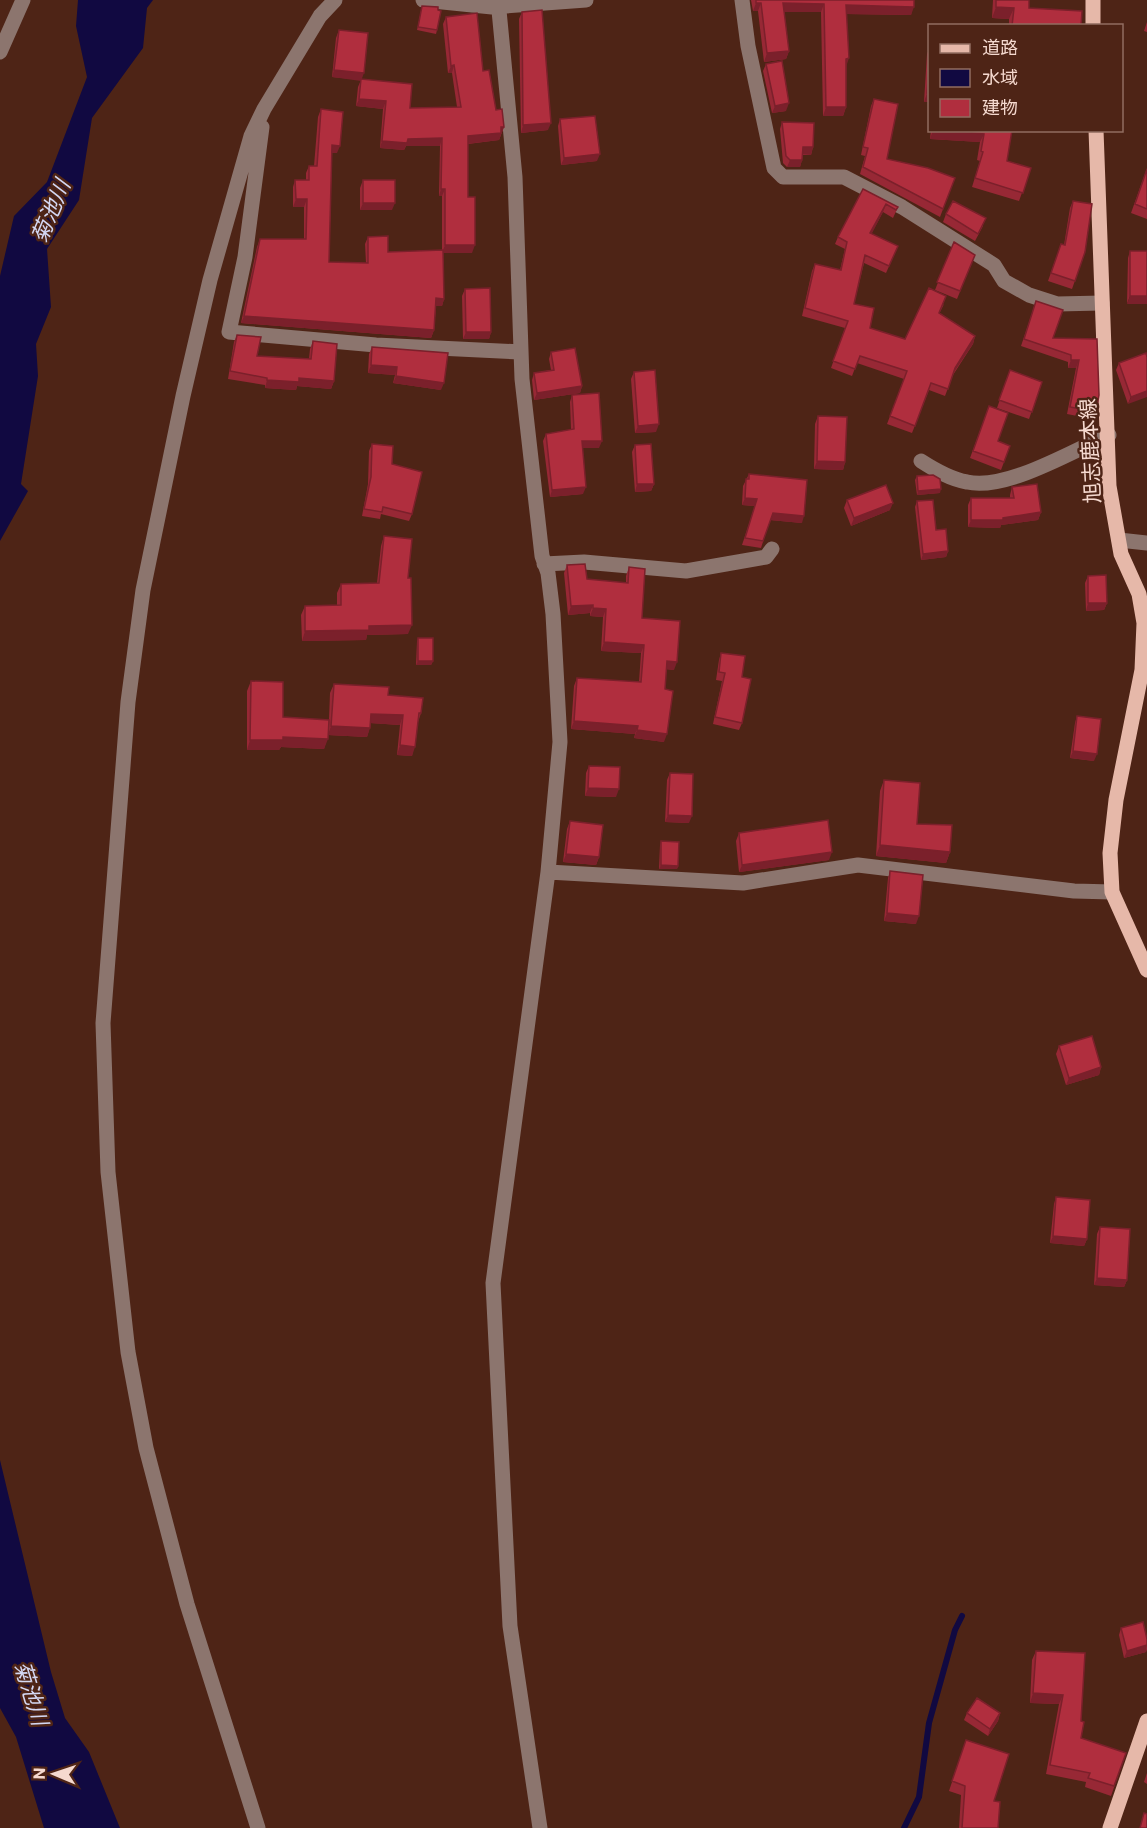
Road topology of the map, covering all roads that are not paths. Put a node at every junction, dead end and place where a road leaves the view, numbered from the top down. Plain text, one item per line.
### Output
1 (23, 0) edge
2 (335, 0) edge
3 (423, 0) edge
4 (586, 0) edge
5 (742, 0) edge
6 (1093, 0) edge
7 (499, 3) edge
8 (1093, 24) edge
9 (0, 52) edge
10 (264, 109) junction
11 (1096, 132) edge
12 (1102, 303) junction
13 (521, 352) junction
14 (1109, 435) junction
15 (921, 461) dead end
16 (1119, 540) junction
17 (1147, 543) edge
18 (772, 549) dead end
19 (544, 564) junction
20 (548, 872) junction
21 (1112, 892) junction
22 (1147, 970) edge
23 (1147, 1721) edge
24 (258, 1828) edge
25 (540, 1828) edge
26 (1110, 1828) edge

1 - 9 street
2 - 10 street
3 - 7 street
4 - 7 street
5 - 12 street
6 - 8 main road
7 - 13 street
10 - 13 street
10 - 24 street
11 - 12 main road, 旭志鹿本線
12 - 14 main road, 旭志鹿本線
13 - 19 street
14 - 15 street
14 - 16 main road, 旭志鹿本線
16 - 17 street
16 - 21 main road, 旭志鹿本線
18 - 19 street
19 - 20 street
20 - 21 street
20 - 25 street
21 - 22 main road, 旭志鹿本線
23 - 26 main road

